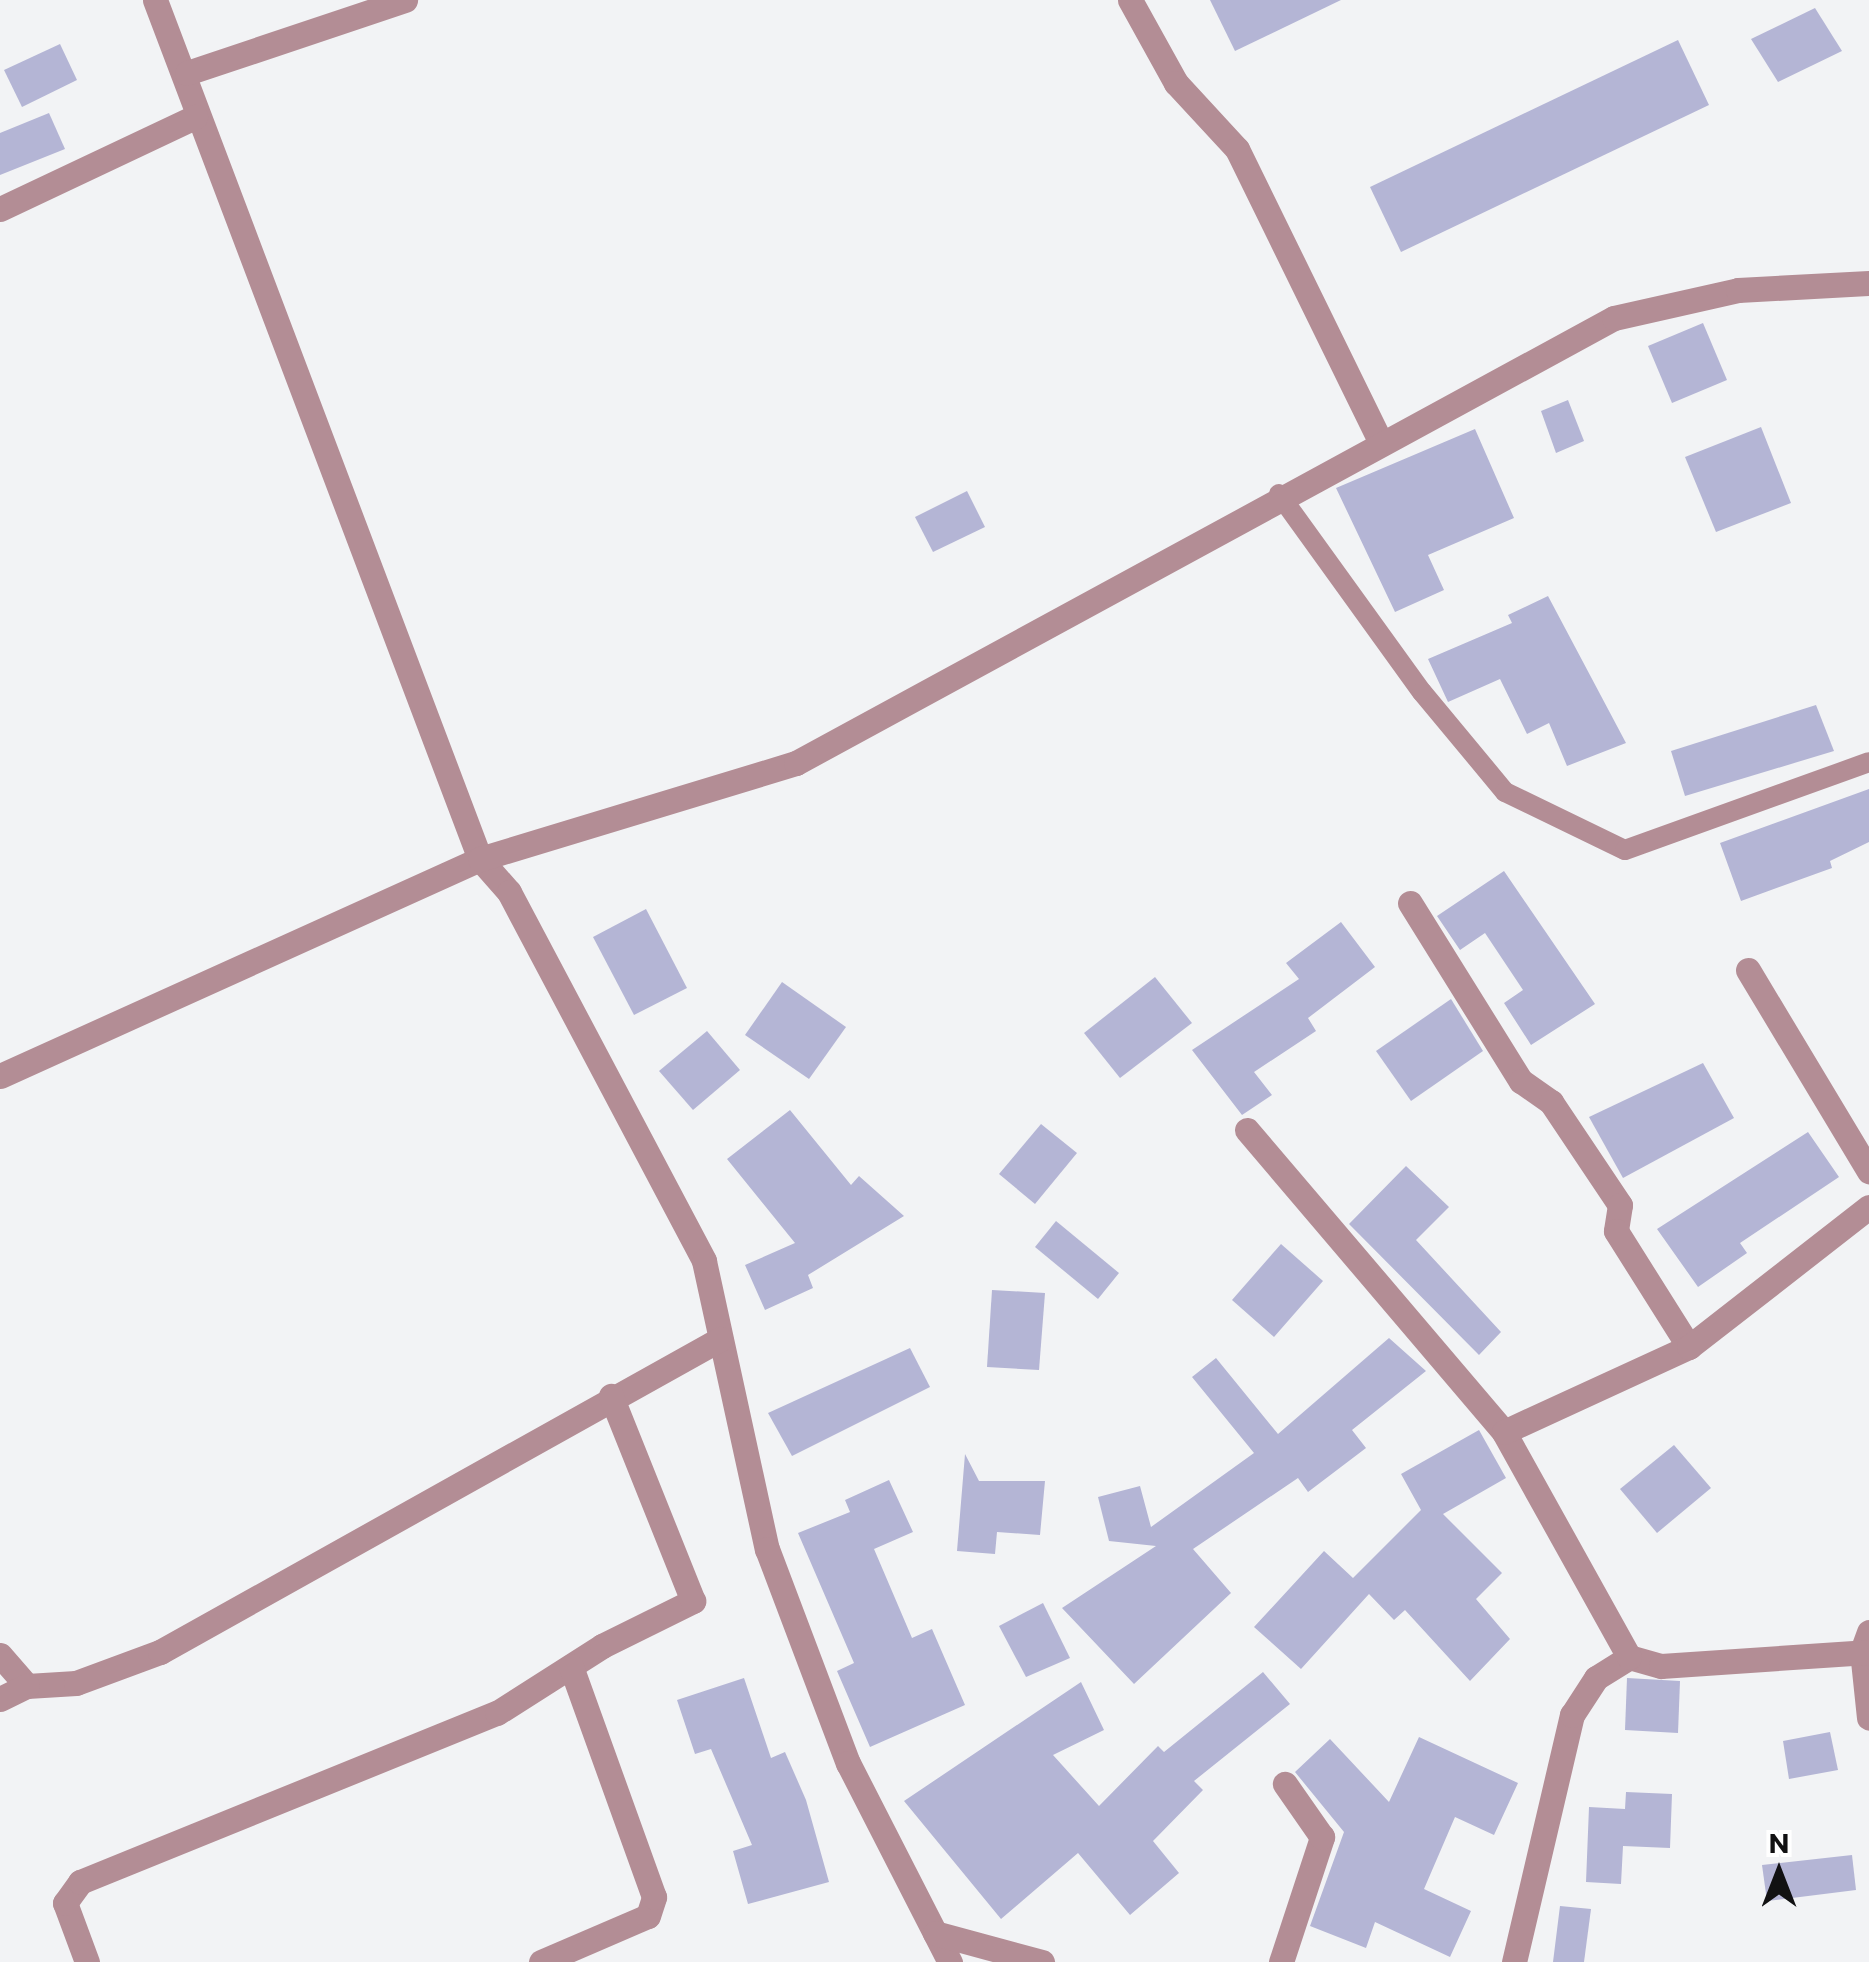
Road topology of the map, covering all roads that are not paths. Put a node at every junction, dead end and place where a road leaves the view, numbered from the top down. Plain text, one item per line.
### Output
1 (155, 0) edge
2 (405, 0) edge
3 (1130, 0) edge
4 (187, 72) junction
5 (196, 117) junction
6 (0, 209) edge
7 (1869, 283) edge
8 (1380, 441) junction
9 (1280, 494) junction
10 (1869, 762) edge
11 (480, 859) junction
12 (1410, 903) dead end
13 (1748, 970) dead end
14 (0, 1076) edge
15 (1248, 1130) dead end
16 (1869, 1171) edge
17 (1869, 1208) edge
18 (720, 1339) junction
19 (1690, 1347) junction
20 (611, 1396) junction
21 (1504, 1432) junction
22 (1867, 1645) edge
23 (0, 1655) edge
24 (1629, 1658) junction
25 (572, 1666) junction
26 (28, 1686) junction
27 (0, 1699) edge
28 (1869, 1718) edge
29 (1285, 1784) dead end
30 (935, 1933) junction
31 (87, 1962) edge
32 (541, 1962) edge
33 (950, 1962) edge
34 (1042, 1962) edge
35 (1280, 1962) edge
36 (1514, 1962) edge

1 - 4 street
2 - 4 street
3 - 8 street
4 - 5 street
5 - 6 street
5 - 11 street
7 - 8 street
8 - 9 street
9 - 10 lane
9 - 11 street
11 - 14 street
11 - 18 street
12 - 19 street
13 - 16 street
15 - 21 street
17 - 19 street
18 - 20 street
18 - 30 street
19 - 21 street
20 - 25 street
20 - 26 street
21 - 24 street
22 - 24 street
22 - 28 street
23 - 26 street
24 - 36 street
25 - 31 street
25 - 32 street
26 - 27 street
29 - 35 street
30 - 33 street
30 - 34 street

